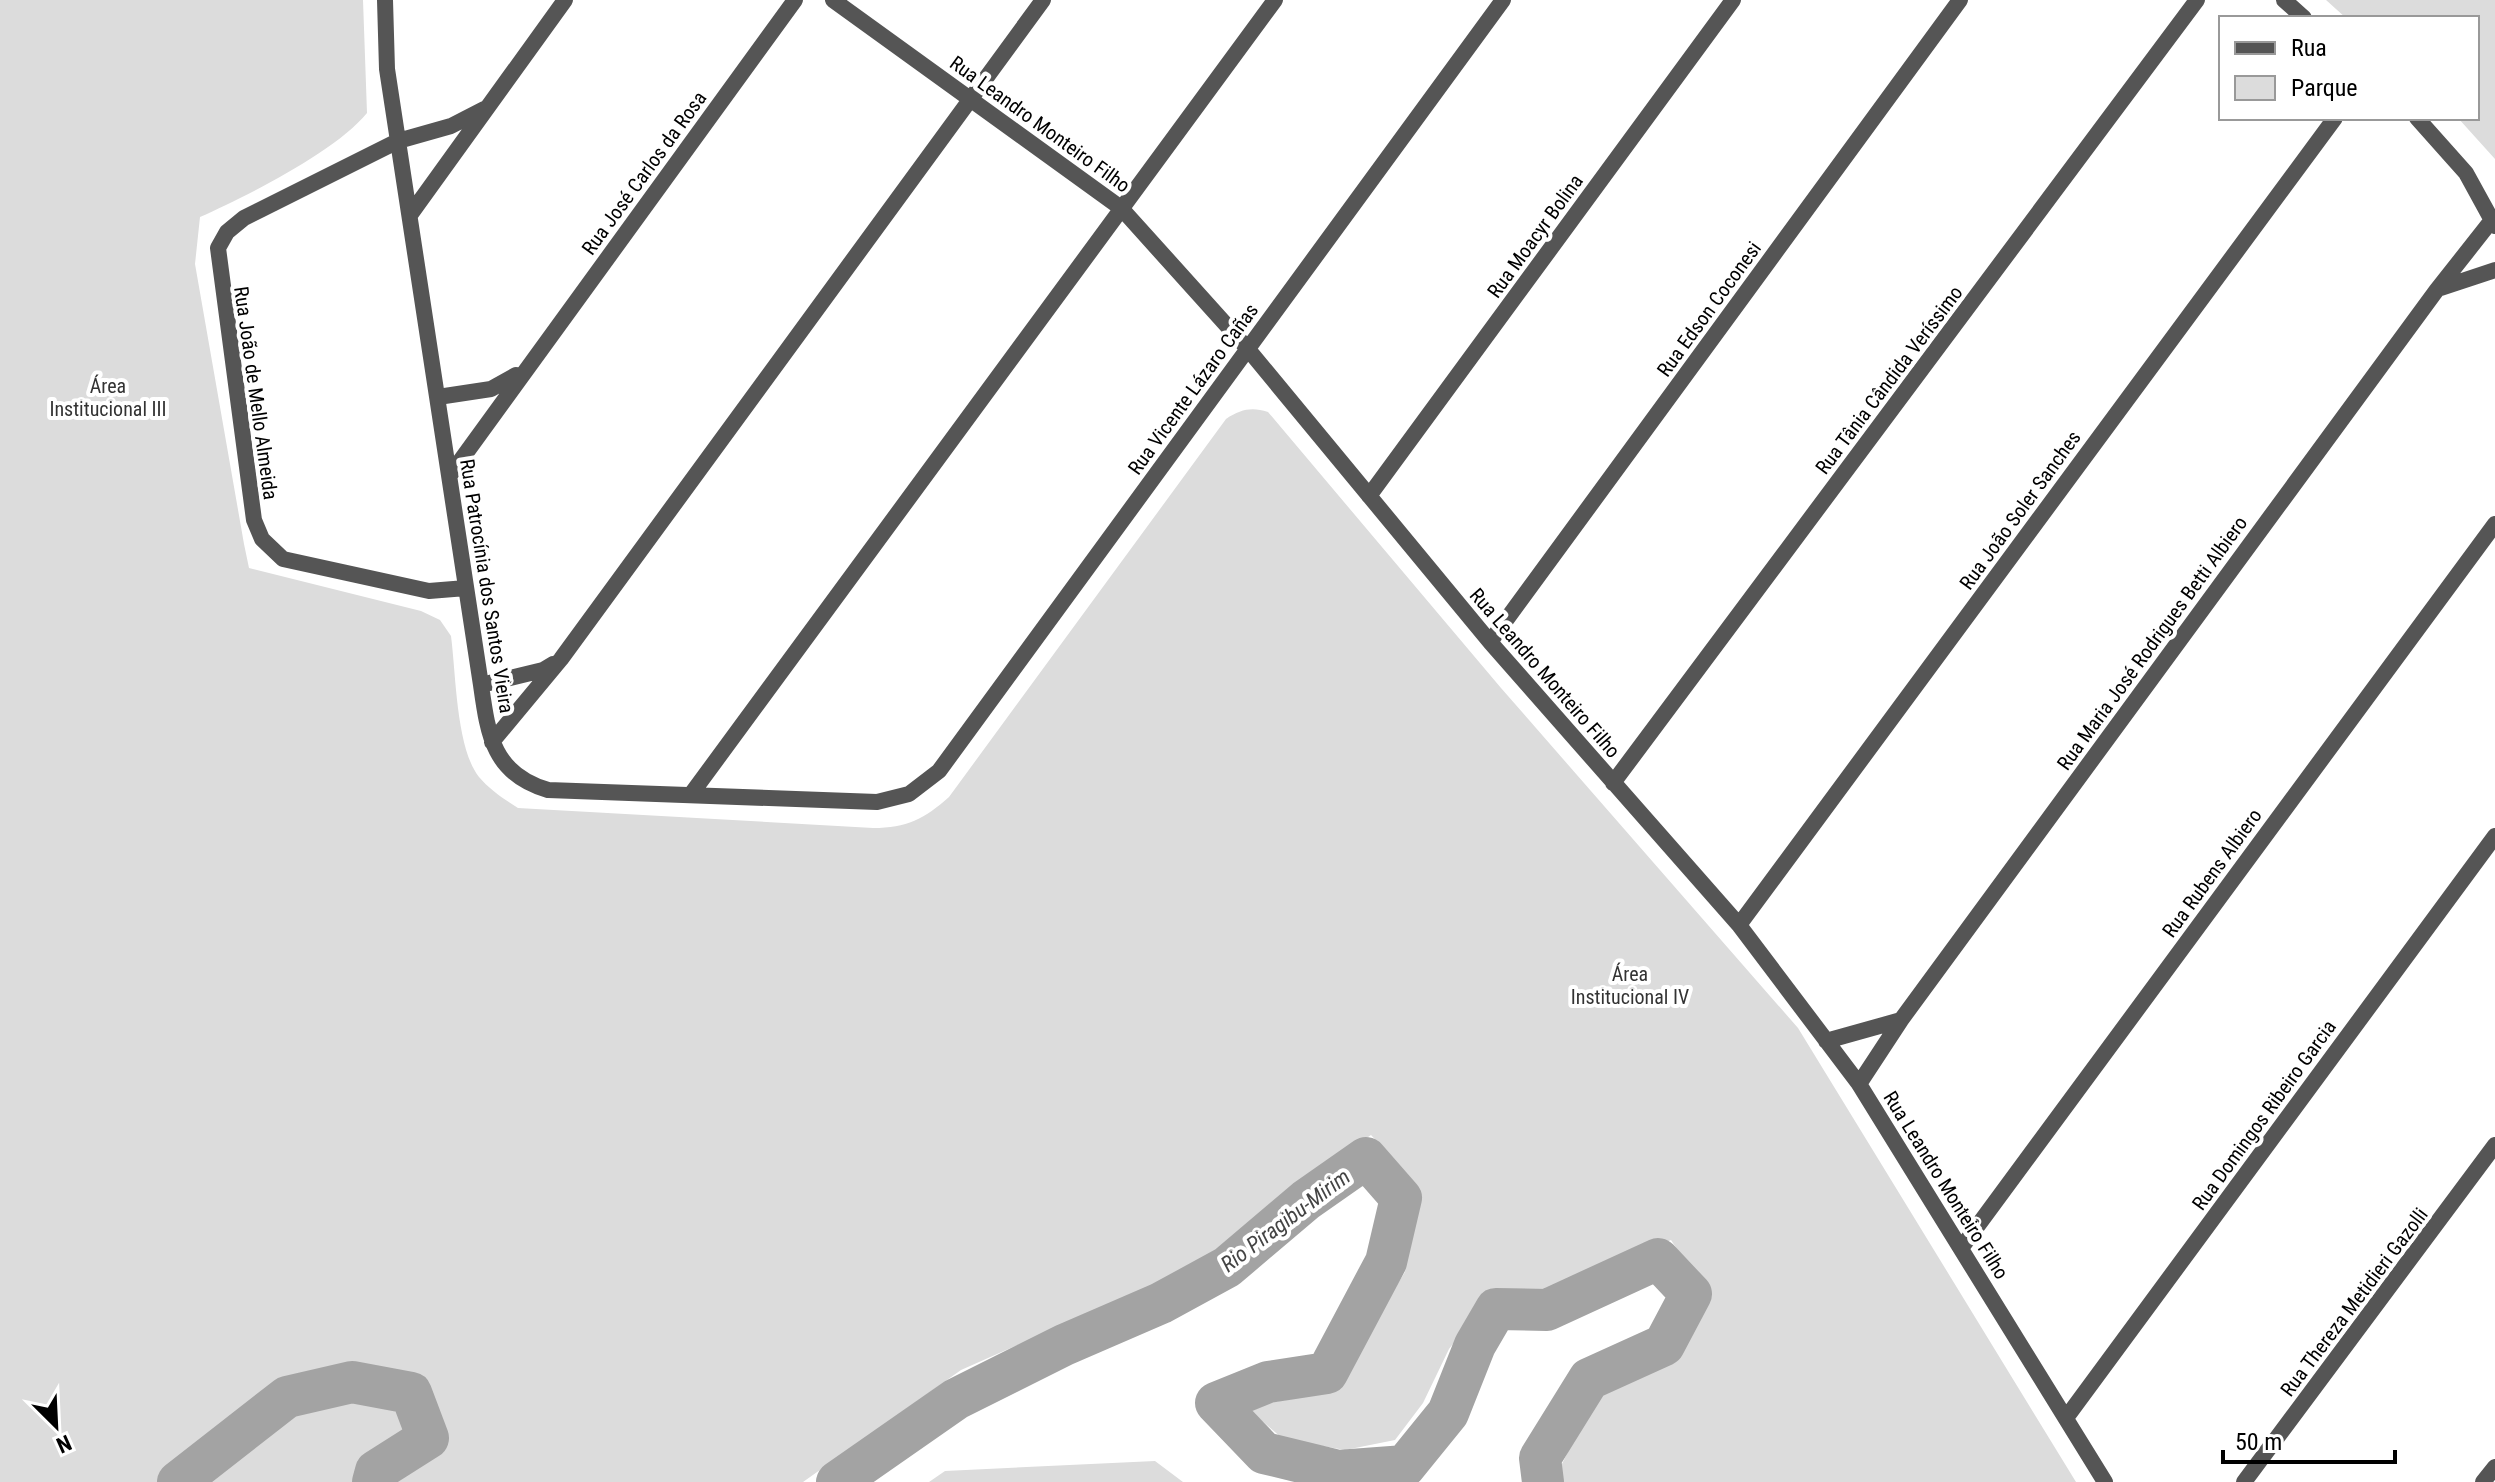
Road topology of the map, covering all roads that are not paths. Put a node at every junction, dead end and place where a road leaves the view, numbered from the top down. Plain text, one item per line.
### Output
1 (385, 0) edge
2 (565, 0) edge
3 (795, 0) edge
4 (833, 0) edge
5 (1043, 0) edge
6 (1275, 0) edge
7 (1503, 0) edge
8 (1733, 0) edge
9 (1960, 0) edge
10 (2197, 0) edge
11 (2284, 0) edge
12 (2302, 16) edge
13 (971, 97) junction
14 (484, 109) junction
15 (2334, 120) edge
16 (2419, 120) edge
17 (398, 141) junction
18 (1121, 208) junction
19 (410, 215) junction
20 (2494, 223) edge
21 (2495, 270) edge
22 (2436, 291) junction
23 (1247, 348) junction
24 (524, 369) junction
25 (438, 397) junction
26 (450, 475) junction
27 (1369, 496) junction
28 (2495, 524) edge
29 (466, 588) junction
30 (1490, 642) junction
31 (561, 659) junction
32 (481, 685) junction
33 (492, 742) junction
34 (1613, 783) junction
35 (692, 793) junction
36 (909, 794) joint
37 (2495, 836) edge
38 (1739, 925) junction
39 (1901, 1020) junction
40 (1826, 1041) junction
41 (1859, 1084) junction
42 (2495, 1145) edge
43 (1962, 1247) junction
44 (2066, 1418) junction
45 (2495, 1467) edge
46 (2105, 1482) edge
47 (2244, 1482) edge
48 (2483, 1482) edge

1 - 17 street, Rua Patrocínia dos Santos Vieira
2 - 14 street
3 - 24 street, Rua José Carlos da Rosa
4 - 13 street, Rua Leandro Monteiro Filho
5 - 13 street
6 - 18 street
7 - 23 street, Rua Vicente Lázaro Cañas
8 - 27 street, Rua Moacyr Bolina
9 - 30 street, Rua Edson Coconesi
10 - 34 street, Rua Tânia Cândida Veríssimo
11 - 12 street
13 - 18 street, Rua Leandro Monteiro Filho
13 - 31 street
14 - 17 street, Rua João de Mello Almeida
14 - 19 street
15 - 38 street, Rua João Soler Sanches
16 - 20 street
17 - 19 street, Rua Patrocínia dos Santos Vieira
17 - 29 street, Rua João de Mello Almeida
18 - 23 street, Rua Leandro Monteiro Filho
18 - 35 street
19 - 25 street, Rua Patrocínia dos Santos Vieira
20 - 22 street, Rua Maria José Rodrigues Betti Albiero
21 - 22 street
22 - 39 street, Rua Maria José Rodrigues Betti Albiero
23 - 27 street, Rua Leandro Monteiro Filho
23 - 36 street, Rua Vicente Lázaro Cañas
24 - 25 street, Rua José Carlos da Rosa
24 - 26 street, Rua José Carlos da Rosa
25 - 26 street, Rua Patrocínia dos Santos Vieira
26 - 29 street, Rua Patrocínia dos Santos Vieira
27 - 30 street, Rua Leandro Monteiro Filho
28 - 43 street, Rua Rubens Albiero
29 - 32 street, Rua Patrocínia dos Santos Vieira
30 - 34 street, Rua Leandro Monteiro Filho
31 - 32 street
31 - 33 street
32 - 33 street, Rua Patrocínia dos Santos Vieira
33 - 35 street, Rua Patrocínia dos Santos Vieira
34 - 38 street, Rua Leandro Monteiro Filho
35 - 36 street, Rua Patrocínia dos Santos Vieira
37 - 44 street, Rua Domingos Ribeiro Garcia
38 - 40 street, Rua Leandro Monteiro Filho
39 - 40 street
39 - 41 street, Rua Maria José Rodrigues Betti Albiero
40 - 41 street, Rua Leandro Monteiro Filho
41 - 43 street, Rua Leandro Monteiro Filho
42 - 47 street, Rua Thereza Metidieri Gazolli
43 - 44 street, Rua Leandro Monteiro Filho
44 - 46 street, Rua Leandro Monteiro Filho
45 - 48 street

